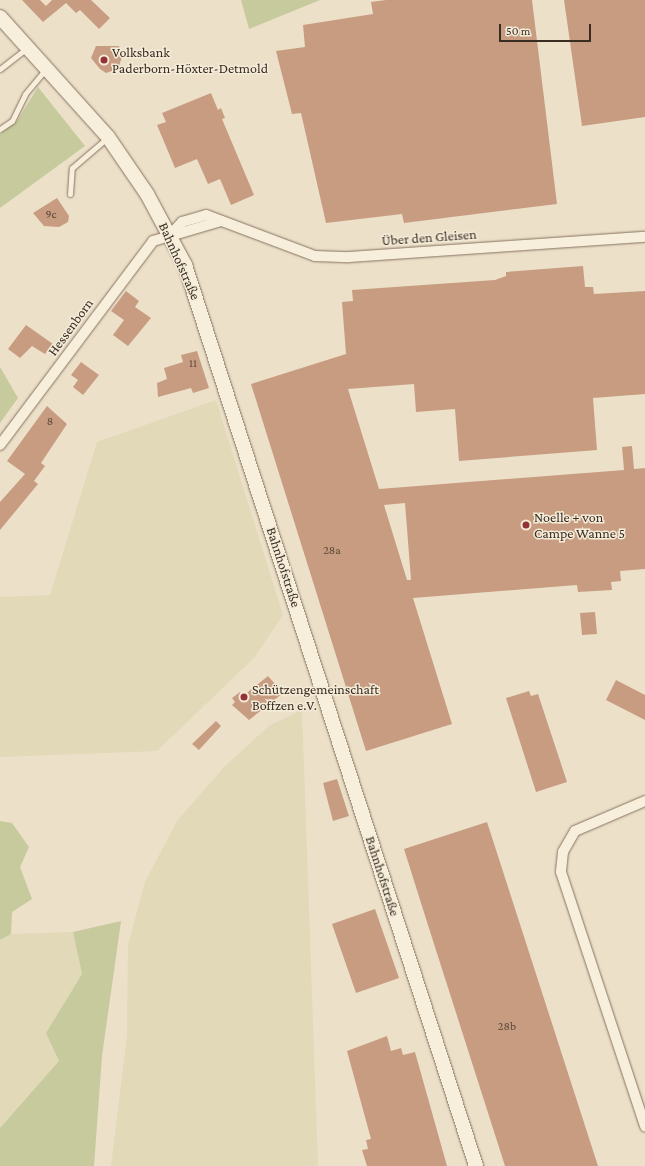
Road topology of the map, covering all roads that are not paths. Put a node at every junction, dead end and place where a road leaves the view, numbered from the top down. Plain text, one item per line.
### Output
1 (0, 17) edge
2 (29, 47) junction
3 (48, 67) junction
4 (0, 69) edge
5 (0, 129) edge
6 (108, 138) junction
7 (70, 194) dead end
8 (170, 235) junction
9 (645, 237) edge
10 (0, 445) edge
11 (645, 801) edge
12 (645, 1126) edge
13 (476, 1166) edge

1 - 2 main road, Bahnhofstraße
2 - 3 main road, Bahnhofstraße
2 - 4 lane
3 - 5 lane
3 - 6 main road, Bahnhofstraße
6 - 7 lane
6 - 8 main road, Bahnhofstraße
8 - 9 street, Über den Gleisen
8 - 10 street, Hessenborn
8 - 13 main road, Bahnhofstraße
11 - 12 street

